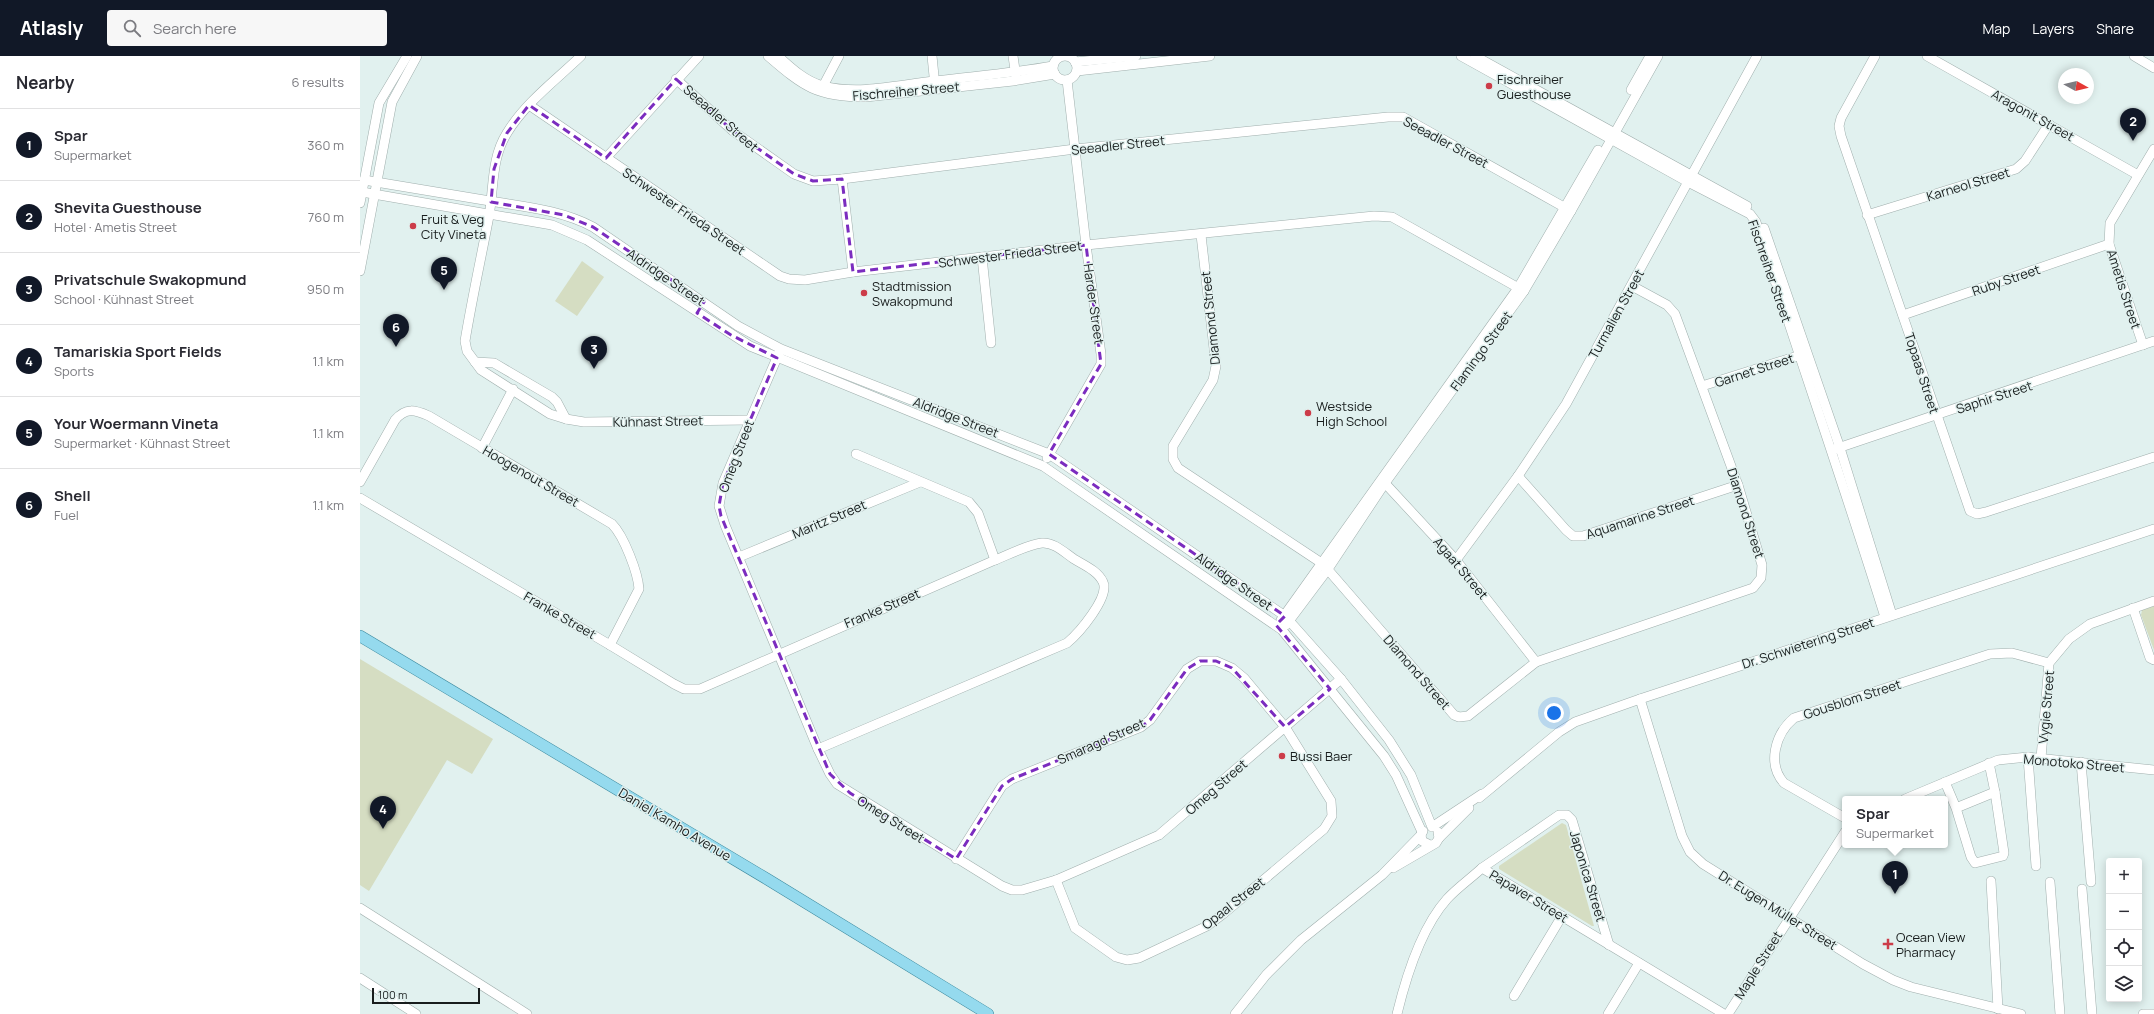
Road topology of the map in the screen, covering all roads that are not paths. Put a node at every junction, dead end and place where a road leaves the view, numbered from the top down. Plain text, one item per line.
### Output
1 (407, 56) edge
2 (418, 56) edge
3 (581, 56) edge
4 (699, 56) edge
5 (768, 56) edge
6 (778, 56) edge
7 (839, 56) edge
8 (932, 56) edge
9 (1013, 56) edge
10 (1065, 56) edge
11 (1136, 56) edge
12 (1210, 56) edge
13 (1461, 56) edge
14 (1475, 56) edge
15 (1757, 56) edge
16 (1874, 56) edge
17 (1927, 56) edge
18 (2134, 56) edge
19 (1650, 58) edge
20 (1076, 66) junction
21 (2154, 68) edge
22 (1054, 70) junction
23 (393, 77) junction
24 (1016, 77) junction
25 (676, 79) junction
26 (1067, 80) junction
27 (402, 81) junction
28 (935, 85) junction
29 (821, 89) junction
30 (529, 105) junction
31 (2049, 124) junction
32 (1610, 135) junction
33 (2154, 148) edge
34 (1075, 149) junction
35 (606, 158) junction
36 (2138, 175) junction
37 (1690, 178) junction
38 (364, 180) junction
39 (842, 180) junction
40 (376, 182) junction
41 (362, 192) junction
42 (374, 194) junction
43 (491, 202) junction
44 (360, 203) edge
45 (1568, 210) junction
46 (489, 214) junction
47 (1867, 215) junction
48 (1201, 235) junction
49 (2109, 244) junction
50 (1086, 245) junction
51 (982, 257) junction
52 (360, 271) edge
53 (853, 272) junction
54 (1632, 286) junction
55 (1521, 290) junction
56 (704, 302) junction
57 (697, 313) junction
58 (1903, 315) junction
59 (2154, 341) edge
60 (991, 343) dead end
61 (2143, 345) junction
62 (781, 348) junction
63 (1802, 354) junction
64 (777, 358) junction
65 (475, 362) junction
66 (1702, 386) junction
67 (513, 390) junction
68 (1936, 416) junction
69 (566, 419) junction
70 (749, 420) junction
71 (482, 448) junction
72 (1836, 449) junction
73 (856, 454) dead end
74 (1050, 454) junction
75 (2154, 457) edge
76 (1043, 466) junction
77 (1518, 476) junction
78 (1383, 481) junction
79 (360, 482) edge
80 (920, 482) junction
81 (1738, 485) junction
82 (360, 498) edge
83 (2154, 529) edge
84 (739, 557) junction
85 (995, 560) junction
86 (1456, 560) junction
87 (1325, 567) junction
88 (2154, 601) edge
89 (2133, 608) junction
90 (1889, 616) junction
91 (1287, 618) junction
92 (1279, 628) junction
93 (360, 636) edge
94 (610, 645) junction
95 (779, 653) junction
96 (2154, 660) edge
97 (1536, 662) junction
98 (2049, 662) junction
99 (1340, 679) junction
100 (1330, 689) junction
101 (1640, 699) junction
102 (1285, 726) junction
103 (818, 749) junction
104 (2028, 757) junction
105 (2041, 758) junction
106 (2081, 762) junction
107 (1989, 763) junction
108 (2154, 770) edge
109 (1945, 782) junction
110 (1995, 792) junction
111 (1482, 794) junction
112 (1912, 796) edge
113 (1956, 808) junction
114 (1842, 816) edge
115 (1432, 827) junction
116 (1422, 833) junction
117 (1842, 836) edge
118 (1439, 838) junction
119 (1430, 845) junction
120 (956, 859) junction
121 (2036, 866) dead end
122 (1482, 868) junction
123 (1382, 875) junction
124 (1056, 880) junction
125 (1991, 881) dead end
126 (2050, 882) dead end
127 (2091, 882) dead end
128 (2082, 889) dead end
129 (360, 908) edge
130 (1562, 916) junction
131 (1789, 916) junction
132 (1609, 945) junction
133 (1639, 962) junction
134 (360, 978) edge
135 (1514, 996) dead end
136 (1998, 1009) junction
137 (416, 1014) edge
138 (527, 1014) edge
139 (988, 1014) edge
140 (1235, 1014) edge
141 (1397, 1014) edge
142 (1608, 1014) edge
143 (1724, 1014) edge
144 (1728, 1014) edge
145 (2020, 1014) edge
146 (2060, 1014) edge
147 (2092, 1014) edge
148 (2143, 1014) edge
149 (2154, 1014) edge

1 - 23 street
2 - 27 street
3 - 30 street, Kühnast Street
4 - 25 street
5 - 29 street, Fischreiher Street
6 - 29 street, Fischreiher Street
7 - 29 street
8 - 28 street
9 - 24 street
10 - 20 street
10 - 22 street
11 - 20 street
12 - 20 street
13 - 32 street, Fischreiher Street
14 - 32 street, Fischreiher Street
15 - 37 street, Turmalien Street
16 - 47 street, Topaas Street
17 - 31 street, Aragonit Street
18 - 21 street
19 - 32 street, Flamingo Street
20 - 26 street
22 - 24 street, Fischreiher Street
22 - 26 street
23 - 27 street
23 - 38 street
24 - 28 street, Fischreiher Street
25 - 35 street
25 - 39 street, Seeadler Street
26 - 34 street, Harder Street
27 - 40 street
28 - 29 street, Fischreiher Street
30 - 35 street, Schwester Frieda Street
30 - 43 street, Kühnast Street
31 - 36 street, Aragonit Street
31 - 47 street, Karneol Street
32 - 37 street, Fischreiher Street
32 - 45 street, Flamingo Street
33 - 36 street, Ametis Street
34 - 39 street, Seeadler Street
34 - 45 street, Seeadler Street
34 - 50 street, Harder Street
35 - 53 street, Schwester Frieda Street
36 - 49 street, Ametis Street
37 - 54 street, Turmalien Street
37 - 63 street, Fischreiher Street
38 - 40 street, Aldridge Street
38 - 41 street
39 - 53 street
40 - 42 street
40 - 43 street, Aldridge Street
41 - 42 street, Aldridge Street
41 - 44 street
42 - 46 street, Aldridge Street
42 - 52 street
43 - 46 street, Kühnast Street
43 - 56 street, Aldridge Street
45 - 55 street, Flamingo Street
46 - 57 street, Aldridge Street
46 - 65 street, Kühnast Street
47 - 58 street, Topaas Street
48 - 50 street, Schwester Frieda Street
48 - 55 street, Schwester Frieda Street
48 - 87 street, Diamond Street
49 - 58 street, Ruby Street
49 - 61 street, Ametis Street
50 - 51 street, Schwester Frieda Street
50 - 74 street, Harder Street
51 - 53 street, Schwester Frieda Street
51 - 60 street
54 - 66 street, Diamond Street
54 - 77 street, Turmalien Street
55 - 78 street, Flamingo Street
56 - 57 street
56 - 62 street, Aldridge Street
57 - 64 street, Aldridge Street
58 - 68 street, Topaas Street
59 - 61 street, Saphir Street
61 - 68 street, Saphir Street
62 - 64 street, Omeg Street
62 - 74 street, Aldridge Street
63 - 66 street, Garnet Street
63 - 72 street, Fischreiher Street
64 - 70 street, Omeg Street
64 - 76 street, Aldridge Street
65 - 67 street, Kühnast Street
65 - 69 street
66 - 81 street, Diamond Street
67 - 69 street, Kühnast Street
67 - 71 street
68 - 72 street, Saphir Street
68 - 75 street, Topaas Street
69 - 70 street, Kühnast Street
70 - 84 street, Omeg Street
71 - 79 street, Hoogenout Street
71 - 94 street, Hoogenout Street
72 - 90 street, Fischreiher Street
73 - 80 street
74 - 76 street, Harder Street
74 - 91 street, Aldridge Street
76 - 92 street, Aldridge Street
77 - 81 street, Aquamarine Street
77 - 86 street, Turmalien Street
78 - 86 street, Agaat Street
78 - 87 street, Flamingo Street
80 - 84 street, Maritz Street
80 - 85 street
81 - 97 street, Diamond Street
82 - 94 street, Franke Street
83 - 90 street, Dr. Schwietering Street
84 - 95 street, Omeg Street
85 - 95 street, Franke Street
85 - 103 street, Franke Street
86 - 97 street, Agaat Street
87 - 91 street, Flamingo Street
87 - 97 street, Diamond Street
88 - 89 street, Vygie Street
89 - 96 street
89 - 98 street, Vygie Street
90 - 101 street, Dr. Schwietering Street
91 - 92 street, Flamingo Street
91 - 99 street, Aldridge Street
92 - 100 street, Aldridge Street
93 - 139 main road, Daniel Kamho Avenue
94 - 95 street, Franke Street
95 - 103 street, Omeg Street
98 - 105 street, Vygie Street
98 - 114 street, Gousblom Street
99 - 100 street, Omeg Street
99 - 115 street, Aldridge Street
100 - 102 street, Omeg Street
100 - 116 street, Aldridge Street
101 - 111 street, Dr. Schwietering Street
101 - 131 street, Dr. Eugen Müller Street
102 - 120 street, Smaragd Street
102 - 124 street, Omeg Street
102 - 124 street, Opaal Street
103 - 120 street, Omeg Street
104 - 105 street, Monotoko Street
104 - 107 street, Monotoko Street
104 - 121 street
105 - 106 street, Monotoko Street
106 - 108 street, Monotoko Street
106 - 127 street
107 - 109 street, Monotoko Street
107 - 110 street
109 - 112 street, Monotoko Street
109 - 113 street
110 - 113 street
110 - 113 street
111 - 115 street, Dr. Schwietering Street
111 - 118 street, Dr. Schwietering Street
115 - 116 street
115 - 118 street
116 - 119 street
116 - 123 street
117 - 131 street
118 - 119 street
119 - 123 street
120 - 124 street, Omeg Street
122 - 130 street, Papaver Street
122 - 132 street, Japonica Street
122 - 141 street, Papaver Street
123 - 140 street
125 - 136 street
126 - 146 street
128 - 147 street
129 - 138 street
130 - 132 street, Papaver Street
130 - 135 street
131 - 136 street, Dr. Eugen Müller Street
131 - 144 street, Maple Street
132 - 133 street, Papaver Street
133 - 142 street
133 - 143 street, Papaver Street
134 - 137 street
136 - 145 street, Dr. Eugen Müller Street
148 - 149 street

